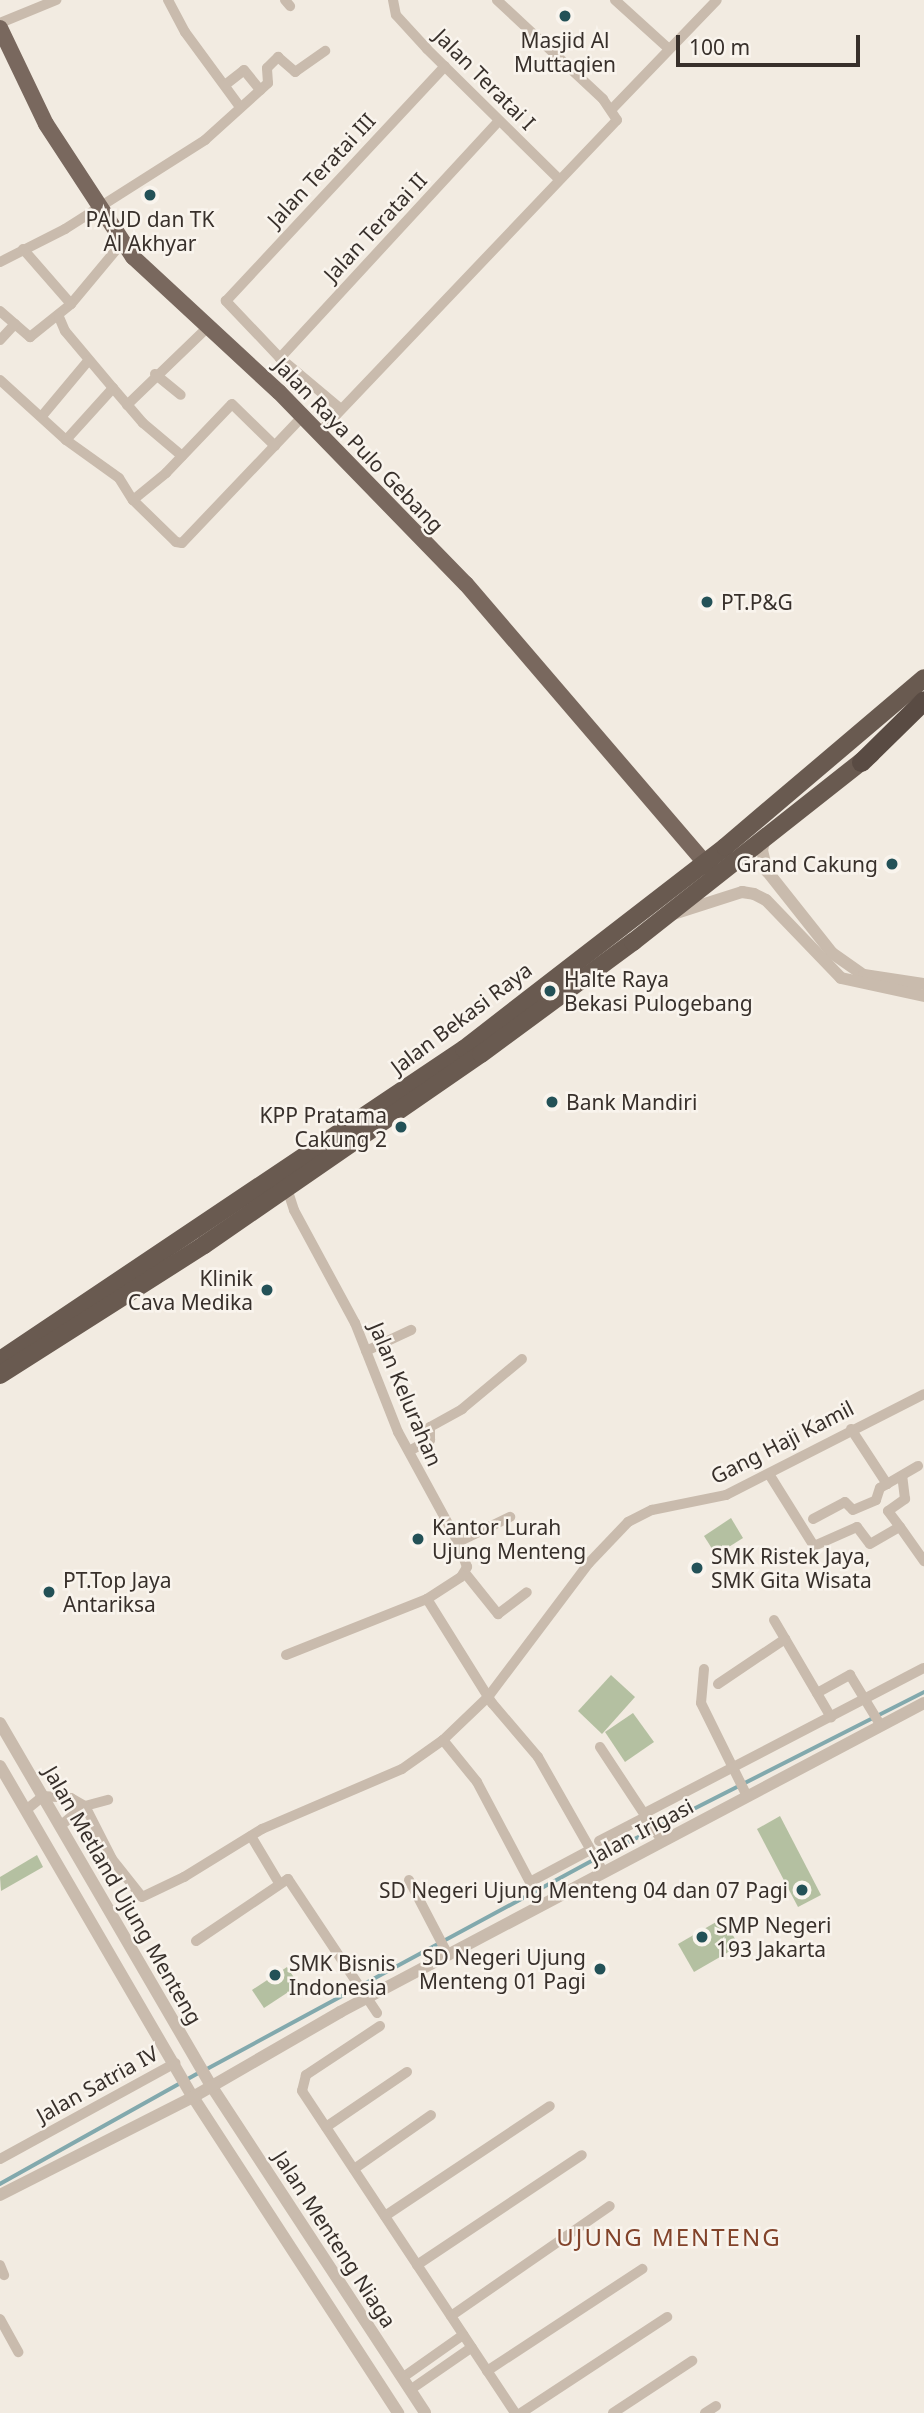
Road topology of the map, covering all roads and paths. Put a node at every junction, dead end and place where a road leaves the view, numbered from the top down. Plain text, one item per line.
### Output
1 (56, 0) edge
2 (168, 0) edge
3 (393, 0) edge
4 (615, 0) edge
5 (717, 0) edge
6 (504, 2) edge
7 (0, 25) edge
8 (667, 48) junction
9 (325, 51) dead end
10 (445, 66) junction
11 (225, 85) junction
12 (260, 90) junction
13 (240, 107) junction
14 (615, 115) junction
15 (498, 122) junction
16 (559, 179) junction
17 (97, 208) junction
18 (121, 244) junction
19 (23, 249) junction
20 (0, 262) edge
21 (71, 304) junction
22 (0, 311) edge
23 (60, 317) junction
24 (15, 324) junction
25 (209, 326) junction
26 (0, 340) edge
27 (280, 358) junction
28 (88, 361) junction
29 (155, 374) junction
30 (0, 380) edge
31 (113, 388) junction
32 (181, 395) dead end
33 (127, 405) junction
34 (341, 409) junction
35 (42, 416) junction
36 (303, 416) junction
37 (319, 433) junction
38 (65, 439) junction
39 (275, 446) junction
40 (182, 456) junction
41 (133, 500) junction
42 (924, 678) edge
43 (924, 700) edge
44 (924, 712) edge
45 (861, 762) junction
46 (765, 837) junction
47 (710, 869) junction
48 (666, 916) junction
49 (844, 973) junction
50 (924, 984) edge
51 (924, 996) edge
52 (468, 1054) junction
53 (287, 1188) junction
54 (411, 1330) dead end
55 (366, 1351) junction
56 (522, 1359) dead end
57 (0, 1360) edge
58 (0, 1376) edge
59 (924, 1394) edge
60 (851, 1429) junction
61 (409, 1451) junction
62 (918, 1466) dead end
63 (769, 1474) junction
64 (902, 1476) junction
65 (887, 1484) junction
66 (510, 1517) dead end
67 (813, 1519) dead end
68 (900, 1527) junction
69 (458, 1542) junction
70 (920, 1545) edge
71 (924, 1561) edge
72 (465, 1573) junction
73 (527, 1592) dead end
74 (428, 1599) junction
75 (774, 1620) dead end
76 (785, 1639) junction
77 (286, 1655) dead end
78 (924, 1668) edge
79 (704, 1669) dead end
80 (718, 1684) dead end
81 (817, 1693) junction
82 (488, 1697) junction
83 (866, 1699) junction
84 (924, 1703) edge
85 (831, 1717) junction
86 (0, 1723) edge
87 (880, 1723) junction
88 (443, 1740) junction
89 (600, 1747) dead end
90 (1, 1769) edge
91 (733, 1769) junction
92 (745, 1793) junction
93 (43, 1796) junction
94 (108, 1800) dead end
95 (85, 1806) junction
96 (26, 1810) junction
97 (647, 1816) junction
98 (60, 1826) junction
99 (251, 1836) junction
100 (660, 1838) junction
101 (599, 1841) dead end
102 (591, 1851) junction
103 (602, 1870) junction
104 (409, 1880) dead end
105 (279, 1883) junction
106 (196, 1941) dead end
107 (445, 1950) junction
108 (364, 1995) junction
109 (377, 2013) dead end
110 (380, 2026) dead end
111 (176, 2065) junction
112 (407, 2072) dead end
113 (212, 2085) junction
114 (193, 2095) junction
115 (550, 2106) dead end
116 (431, 2115) dead end
117 (326, 2127) junction
118 (582, 2155) dead end
119 (0, 2159) edge
120 (354, 2169) junction
121 (0, 2194) edge
122 (610, 2206) dead end
123 (385, 2216) junction
124 (417, 2265) junction
125 (642, 2269) dead end
126 (451, 2316) junction
127 (667, 2317) dead end
128 (0, 2319) edge
129 (463, 2335) junction
130 (472, 2347) junction
131 (18, 2352) dead end
132 (692, 2361) dead end
133 (487, 2371) junction
134 (402, 2378) junction
135 (410, 2390) junction
136 (716, 2406) dead end
137 (398, 2413) edge
138 (425, 2413) edge
139 (515, 2413) edge
140 (521, 2413) edge
141 (613, 2413) edge
142 (705, 2413) edge

1 - 7 street
2 - 11 street
3 - 10 street, Jalan Teratai I
4 - 8 street
5 - 8 street
6 - 14 street
7 - 17 main road, Jalan Raya Pulo Gebang
8 - 14 street
9 - 12 street
10 - 15 street, Jalan Teratai I
10 - 27 street, Jalan Teratai III
11 - 12 street
11 - 13 street
12 - 13 street
13 - 17 street
14 - 16 street
15 - 16 street, Jalan Teratai I
15 - 27 street, Jalan Teratai II
16 - 34 street
17 - 18 main road, Jalan Raya Pulo Gebang
17 - 19 street
18 - 21 street
18 - 25 main road, Jalan Raya Pulo Gebang
19 - 20 street
19 - 21 street
21 - 23 street
22 - 24 street
23 - 24 street
23 - 28 street
24 - 26 street
25 - 29 street
25 - 36 main road, Jalan Raya Pulo Gebang
27 - 34 street
28 - 31 street
28 - 35 street
29 - 32 street
29 - 33 street
30 - 35 street
31 - 33 street
31 - 38 street
33 - 40 street
34 - 37 street
35 - 38 street
36 - 37 main road, Jalan Raya Pulo Gebang
36 - 39 street
37 - 47 main road, Jalan Raya Pulo Gebang
38 - 41 street
39 - 40 street
39 - 41 street
40 - 41 street
42 - 47 highway, Jalan Bekasi Raya
43 - 45 highway
44 - 45 highway, Jalan Bekasi Raya
45 - 46 highway, Jalan Bekasi Raya
46 - 47 highway, Jalan Bekasi Raya
46 - 49 street
47 - 48 highway, Jalan Bekasi Raya
47 - 52 highway, Jalan Bekasi Raya
48 - 49 street
48 - 52 highway, Jalan Bekasi Raya
49 - 50 street
49 - 51 street
52 - 53 highway, Jalan Bekasi Raya
52 - 57 highway, Jalan Bekasi Raya
53 - 55 street, Jalan Kelurahan
53 - 58 highway, Jalan Bekasi Raya
54 - 55 street
55 - 61 street, Jalan Kelurahan
56 - 61 street
59 - 60 street, Gang Haji Kamil
60 - 63 street, Gang Haji Kamil
60 - 65 street
61 - 69 street, Jalan Kelurahan
62 - 64 street
63 - 68 street
63 - 82 street, Gang Haji Kamil
64 - 65 street
64 - 68 street
65 - 67 street
66 - 69 street
68 - 70 street
69 - 72 street, Jalan Kelurahan
70 - 71 street
72 - 73 street
72 - 74 street
74 - 77 street
74 - 82 street
75 - 76 street
76 - 80 street
76 - 81 street
78 - 83 street
79 - 91 street
81 - 83 street
81 - 85 street
82 - 88 street, Gang Haji Kamil
82 - 102 street
83 - 85 street
83 - 87 street
84 - 87 street, Jalan Irigasi
85 - 91 street
86 - 93 street, Jalan Metland Ujung Menteng
87 - 92 street, Jalan Irigasi
88 - 99 street, Gang Haji Kamil
88 - 102 street
89 - 97 street
90 - 96 street, Jalan Metland Ujung Menteng
91 - 92 street
91 - 97 street
92 - 100 street, Jalan Irigasi
93 - 95 street
93 - 96 street
93 - 98 street, Jalan Metland Ujung Menteng
94 - 95 street
95 - 98 street
95 - 99 street, Gang Haji Kamil
96 - 111 street, Jalan Metland Ujung Menteng
97 - 100 street
97 - 101 street
98 - 113 street, Jalan Metland Ujung Menteng
99 - 105 street
100 - 103 street, Jalan Irigasi
102 - 103 street
103 - 107 street, Jalan Irigasi
104 - 107 street
105 - 106 street
105 - 108 street
107 - 108 street, Jalan Irigasi
108 - 109 street
108 - 113 street, Jalan Irigasi
110 - 117 street
111 - 114 street, Jalan Metland Ujung Menteng
111 - 119 street, Jalan Satria IV
112 - 117 street
113 - 114 street, Jalan Irigasi
113 - 134 street, Jalan Menteng Niaga
114 - 121 street, Jalan Irigasi
114 - 137 street, Jalan Menteng Niaga
115 - 123 street
116 - 120 street
117 - 120 street
118 - 124 street
120 - 123 street
122 - 126 street
123 - 124 street
124 - 126 street
125 - 133 street
126 - 129 street
127 - 140 street
128 - 131 street
129 - 130 street
129 - 134 street
130 - 133 street
130 - 135 street
132 - 141 street
133 - 139 street
134 - 135 street, Jalan Menteng Niaga
135 - 138 street, Jalan Menteng Niaga
136 - 142 street

